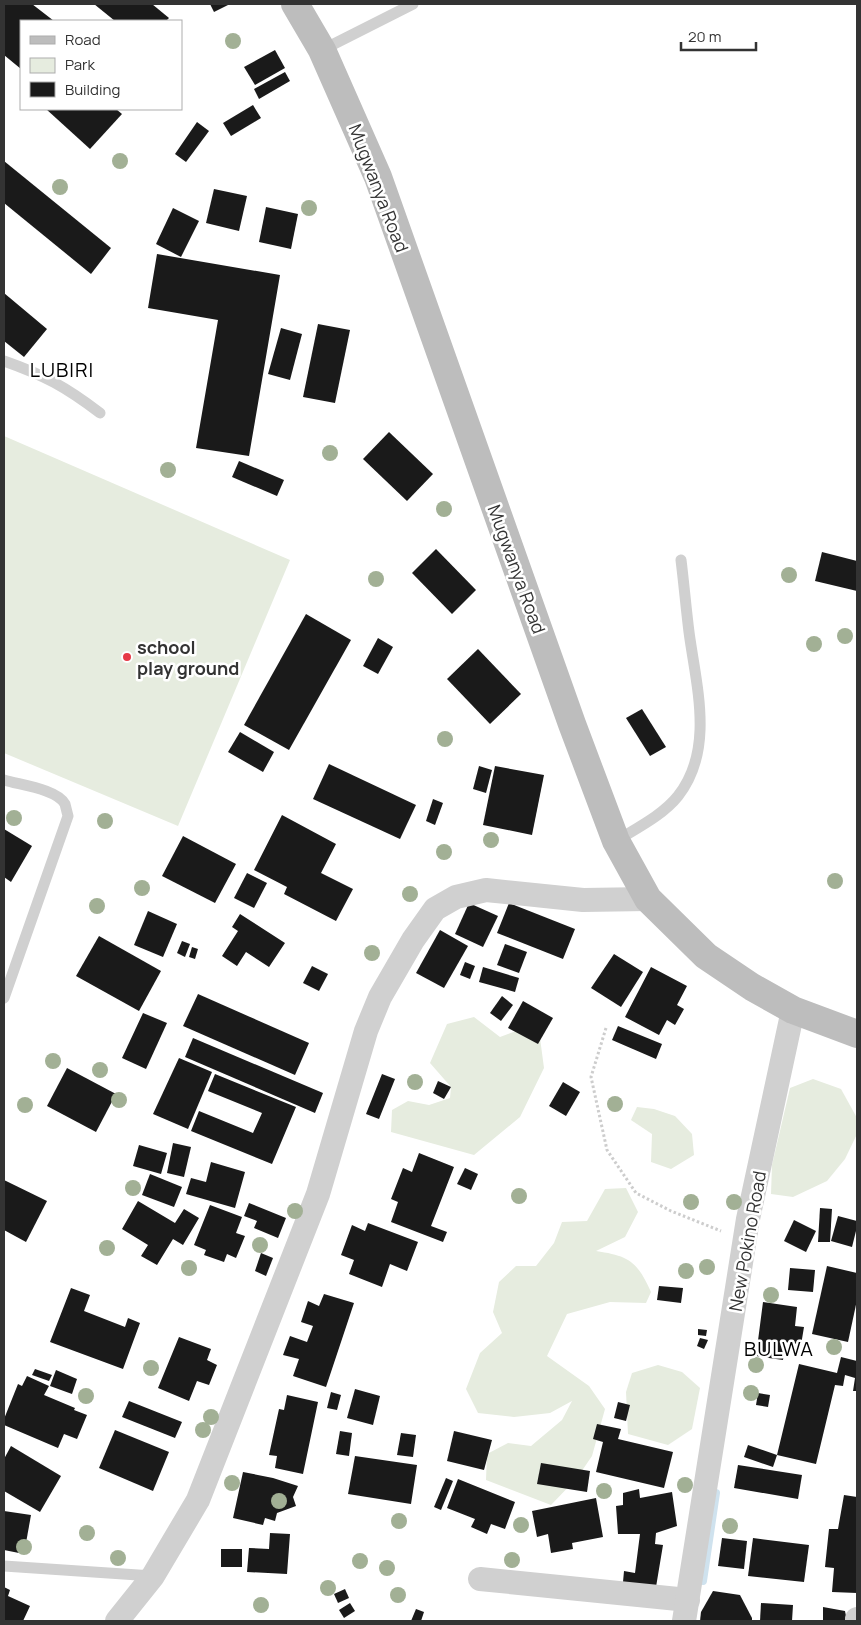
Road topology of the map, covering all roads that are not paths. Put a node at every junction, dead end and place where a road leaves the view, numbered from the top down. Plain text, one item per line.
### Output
1 (295, 4) edge
2 (413, 4) edge
3 (322, 50) junction
4 (4, 361) edge
5 (100, 413) dead end
6 (681, 560) dead end
7 (4, 780) edge
8 (616, 841) junction
9 (648, 898) junction
10 (4, 998) edge
11 (793, 1010) junction
12 (857, 1034) edge
13 (4, 1566) edge
14 (153, 1576) junction
15 (480, 1579) dead end
16 (686, 1610) edge
17 (117, 1621) edge

1 - 3 street, Mugwanya Road
2 - 3 lane
3 - 8 street, Mugwanya Road
4 - 5 lane
6 - 8 lane
7 - 10 lane
8 - 9 street, Mugwanya Road
9 - 11 street, Mugwanya Road
9 - 14 street
11 - 12 street, Mugwanya Road
11 - 16 street, New Pokino Road
13 - 14 lane
14 - 17 street
15 - 16 street

